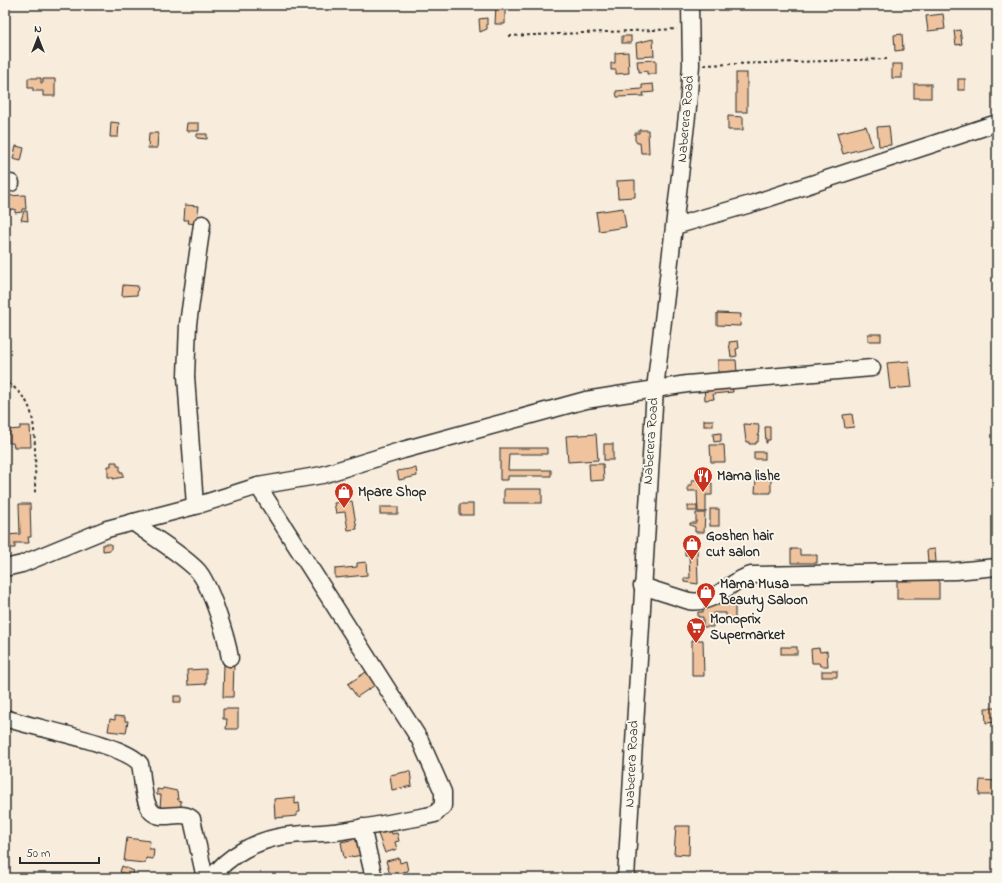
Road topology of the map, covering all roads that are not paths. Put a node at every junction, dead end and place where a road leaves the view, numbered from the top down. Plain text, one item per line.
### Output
1 (690, 5) edge
2 (997, 123) edge
3 (202, 224) dead end
4 (675, 226) junction
5 (872, 368) dead end
6 (654, 389) junction
7 (258, 486) junction
8 (195, 506) junction
9 (133, 522) junction
10 (997, 567) edge
11 (5, 568) edge
12 (642, 586) junction
13 (230, 658) dead end
14 (5, 718) edge
15 (362, 827) junction
16 (205, 878) edge
17 (212, 878) edge
18 (374, 878) edge
19 (626, 878) edge

1 - 4 street, Naberera Road
2 - 4 street
3 - 8 street
4 - 6 street, Naberera Road
5 - 6 street
6 - 7 street
6 - 12 street, Naberera Road
7 - 8 street
7 - 15 street
8 - 9 street
9 - 11 street
9 - 13 street
10 - 12 street
12 - 19 street, Naberera Road
14 - 16 street
15 - 17 street
15 - 18 street

